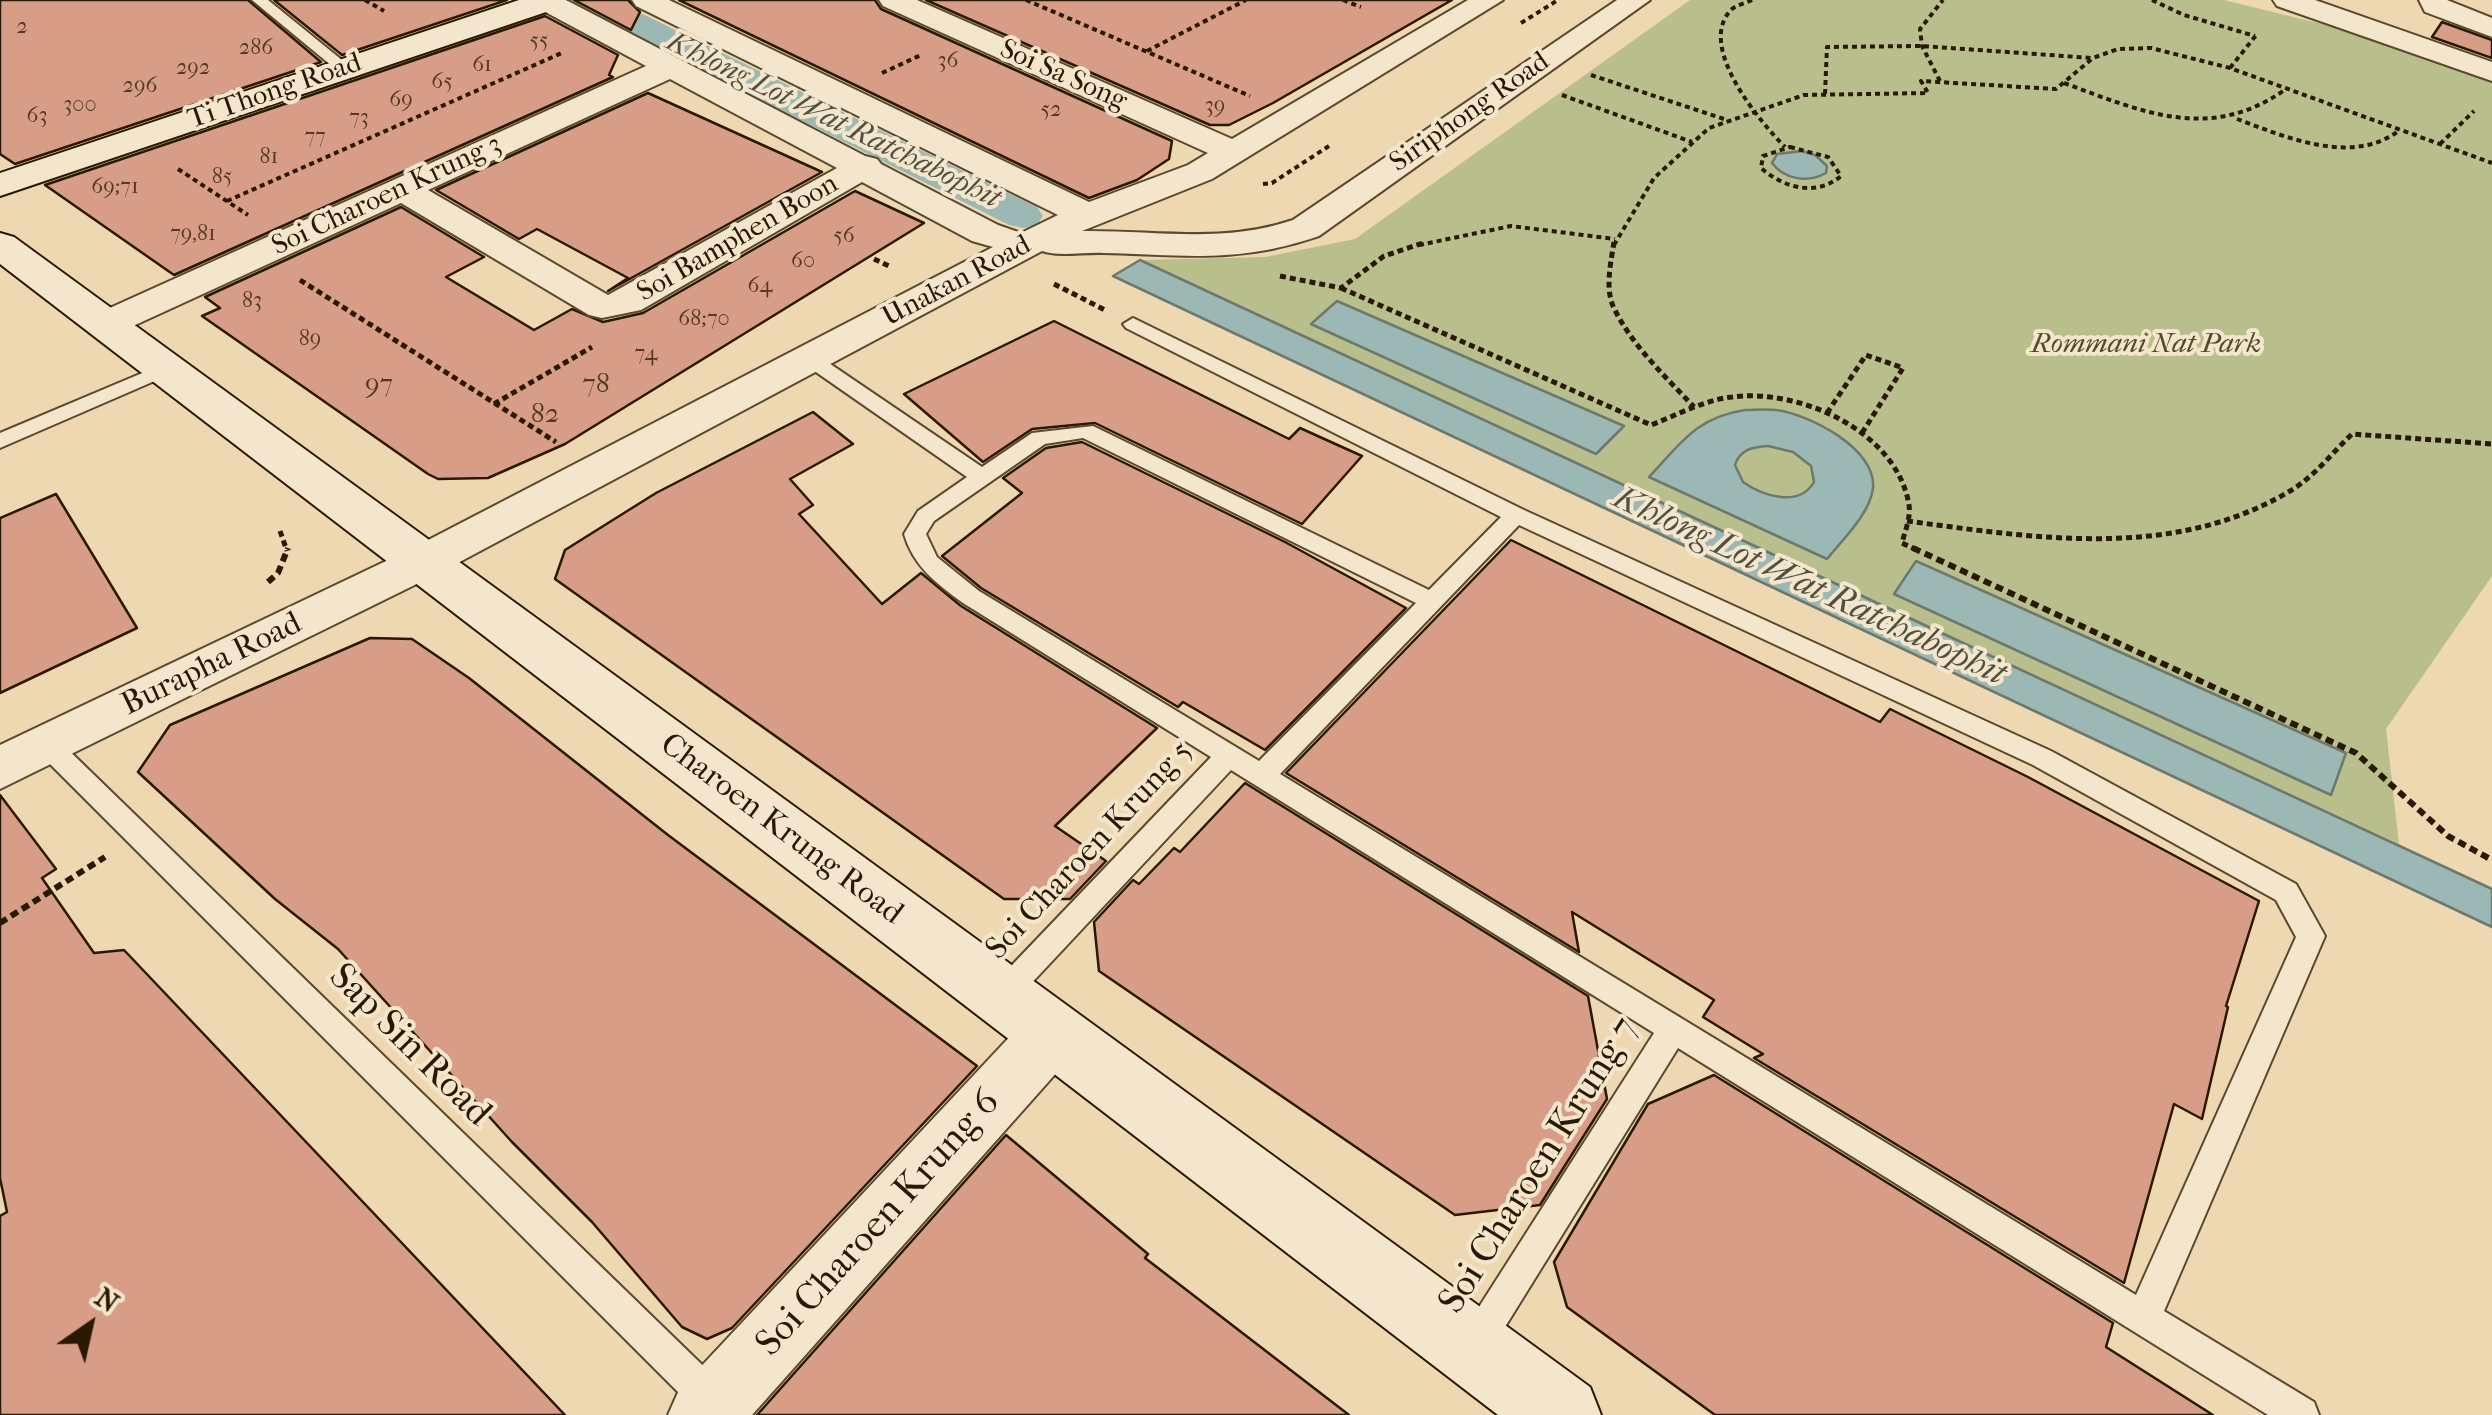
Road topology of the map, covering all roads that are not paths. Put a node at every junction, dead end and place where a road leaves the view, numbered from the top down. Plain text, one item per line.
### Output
1 (259, 0) edge
2 (646, 0) edge
3 (893, 0) edge
4 (1489, 0) edge
5 (1636, 0) edge
6 (2287, 0) edge
7 (2433, 0) edge
8 (548, 1) edge
9 (2492, 28) edge
10 (344, 68) junction
11 (668, 68) junction
12 (2492, 72) edge
13 (1233, 152) junction
14 (865, 166) junction
15 (0, 184) edge
16 (402, 190) junction
17 (1202, 210) junction
18 (1090, 214) junction
19 (0, 244) edge
20 (1013, 252) junction
21 (106, 324) junction
22 (1133, 324) road end
23 (810, 359) junction
24 (166, 369) junction
25 (0, 440) edge
26 (982, 477) junction
27 (1516, 515) junction
28 (423, 562) junction
29 (1432, 601) junction
30 (47, 745) junction
31 (1229, 754) junction
32 (0, 768) edge
33 (1262, 774) junction
34 (1002, 995) junction
35 (1675, 1027) junction
36 (1053, 1033) junction
37 (2144, 1316) junction
38 (1473, 1348) junction
39 (709, 1409) edge
40 (1562, 1415) edge
41 (2301, 1415) edge

1 - 10 lane
2 - 18 street
3 - 13 street, Soi Sa Song
4 - 13 street, Unakan Road
5 - 17 street, Siriphong Road
6 - 12 street
7 - 9 street
8 - 10 main road, Ti Thong Road
8 - 11 street
10 - 15 main road, Ti Thong Road
11 - 14 street
11 - 16 street, Soi Charoen Krung 3
13 - 17 street, Unakan Road
14 - 16 street, Soi Bamphen Boon
14 - 20 street
16 - 21 street, Soi Charoen Krung 3
17 - 18 street, Unakan Road
17 - 20 street, Siriphong Road
18 - 20 street, Unakan Road
19 - 21 main road, Charoen Krung Road
20 - 23 street, Unakan Road
21 - 24 main road, Charoen Krung Road
22 - 27 lane
23 - 26 lane
23 - 28 street, Unakan Road
24 - 25 lane
24 - 28 main road, Charoen Krung Road
26 - 29 lane
26 - 31 lane
27 - 29 lane
27 - 37 lane
28 - 30 street, Burapha Road
28 - 34 main road, Charoen Krung Road
29 - 33 lane
30 - 32 street, Burapha Road
30 - 39 lane, Sap Sin Road
31 - 33 lane
31 - 34 lane, Soi Charoen Krung 5
33 - 35 lane
34 - 36 main road, Charoen Krung Road
35 - 37 lane
35 - 38 lane, Soi Charoen Krung 7
36 - 38 main road, Charoen Krung Road
36 - 39 street, Soi Charoen Krung 6
37 - 41 lane
38 - 40 main road, Charoen Krung Road

